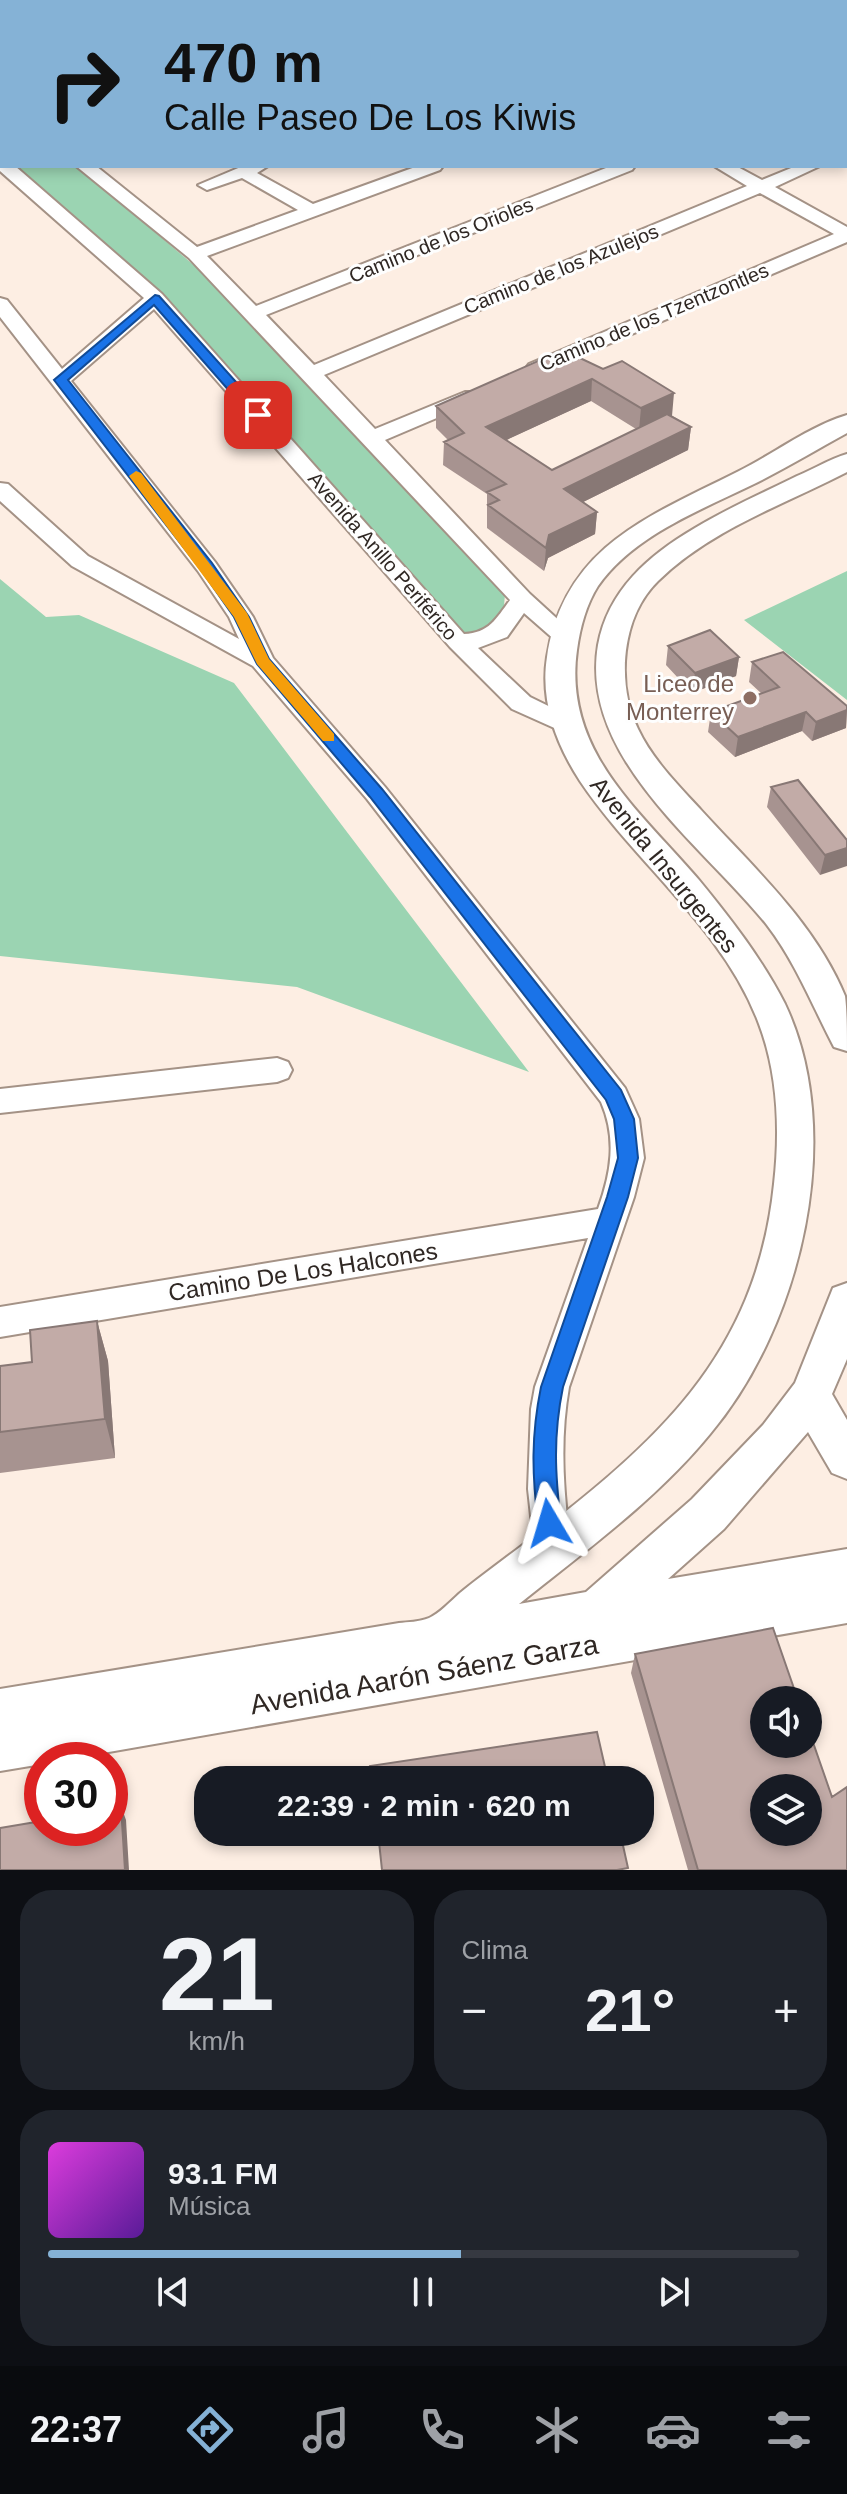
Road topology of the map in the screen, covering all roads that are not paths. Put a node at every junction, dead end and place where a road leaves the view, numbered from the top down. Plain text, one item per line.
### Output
1 (7, 168) edge
2 (88, 168) edge
3 (428, 168) edge
4 (621, 168) edge
5 (727, 168) edge
6 (806, 168) edge
7 (251, 169) edge
8 (207, 185) dead end
9 (763, 186) junction
10 (310, 210) junction
11 (847, 234) edge
12 (195, 254) junction
13 (155, 298) junction
14 (0, 304) edge
15 (255, 313) junction
16 (311, 373) junction
17 (517, 376) edge
18 (61, 380) junction
19 (488, 389) edge
20 (847, 423) edge
21 (373, 438) junction
22 (847, 462) edge
23 (0, 489) edge
24 (522, 599) junction
25 (564, 636) junction
26 (458, 642) junction
27 (262, 661) junction
28 (570, 727) junction
29 (847, 1037) edge
30 (277, 1070) dead end
31 (0, 1087) edge
32 (31, 1096) junction
33 (0, 1101) edge
34 (607, 1221) junction
35 (847, 1300) edge
36 (0, 1322) edge
37 (810, 1396) junction
38 (847, 1459) edge
39 (553, 1552) junction
40 (847, 1571) edge
41 (847, 1601) edge
42 (593, 1629) junction
43 (436, 1639) junction
44 (399, 1678) junction
45 (0, 1713) edge
46 (0, 1747) edge

1 - 13 street, Avenida Anillo Periférico
2 - 12 street
3 - 10 street
4 - 15 street, Camino de los Orioles
5 - 9 street
6 - 9 street, Camino de los Azulejos
7 - 8 street
7 - 10 street
9 - 11 street
9 - 16 street, Camino de los Azulejos
10 - 12 street
11 - 17 street, Camino de los Tzentzontles
12 - 15 street
13 - 18 street
13 - 26 street, Avenida Anillo Periférico
14 - 18 street
15 - 16 street
16 - 21 street
18 - 27 street
19 - 21 street
20 - 25 main road, Avenida Insurgentes
21 - 24 street
22 - 29 main road, Avenida Insurgentes
23 - 27 street
24 - 25 street
24 - 26 street
25 - 28 main road, Avenida Insurgentes
26 - 28 street, Avenida Anillo Periférico
27 - 34 street
28 - 39 main road, Avenida Insurgentes
30 - 32 street
31 - 32 street
32 - 33 street
34 - 36 street, Camino De Los Halcones
34 - 39 street
35 - 37 main road
37 - 38 main road
37 - 42 main road
39 - 43 main road, Avenida Insurgentes
40 - 42 main road, Avenida Aarón Sáenz Garza
41 - 42 main road, Avenida Aarón Sáenz Garza
42 - 43 main road, Avenida Aarón Sáenz Garza
42 - 44 main road, Avenida Aarón Sáenz Garza
43 - 44 main road, Avenida Insurgentes
43 - 45 main road, Avenida Aarón Sáenz Garza
44 - 46 main road, Avenida Aarón Sáenz Garza

